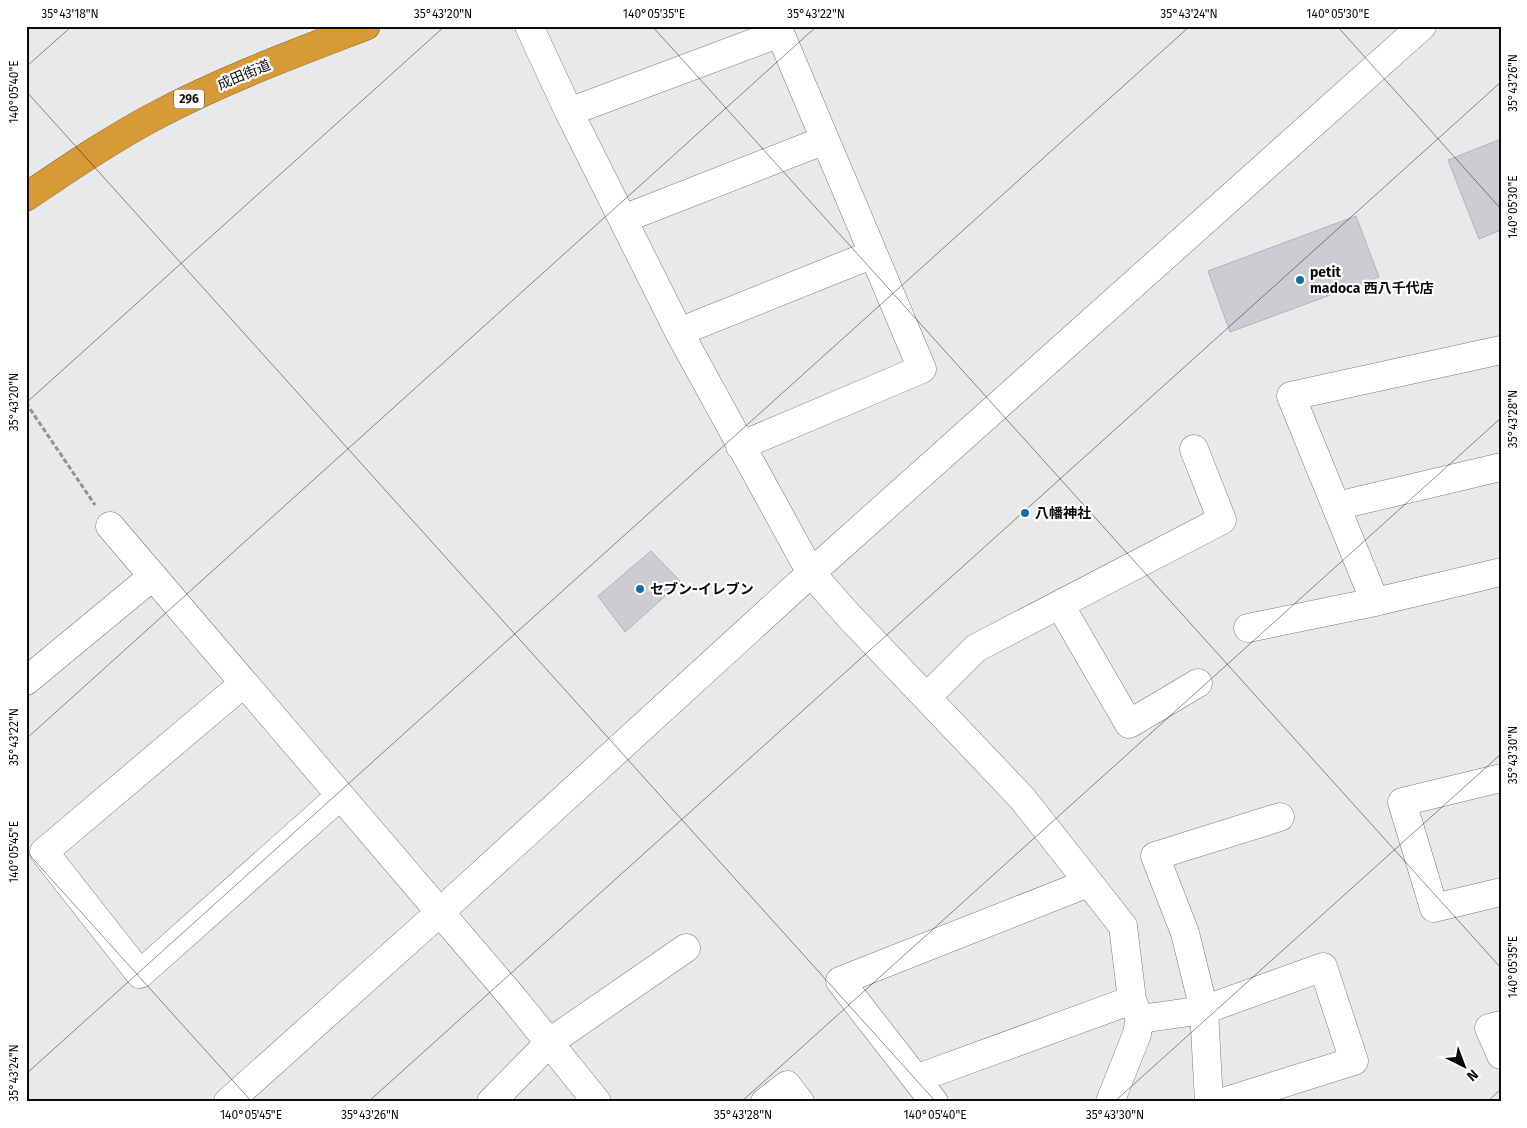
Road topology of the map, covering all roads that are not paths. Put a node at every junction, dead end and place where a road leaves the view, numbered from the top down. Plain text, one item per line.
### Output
1 (366, 26) edge
2 (529, 26) edge
3 (1422, 26) edge
4 (778, 29) edge
5 (569, 112) junction
6 (825, 140) junction
7 (26, 197) edge
8 (623, 219) junction
9 (873, 254) junction
10 (679, 332) junction
11 (1501, 350) edge
12 (740, 446) junction
13 (1194, 449) dead end
14 (1501, 467) edge
15 (1336, 506) junction
16 (110, 526) road end
17 (1501, 572) edge
18 (811, 573) junction
19 (153, 576) junction
20 (1375, 602) junction
21 (1060, 605) junction
22 (1248, 628) dead end
23 (26, 681) edge
24 (1198, 682) dead end
25 (244, 683) junction
26 (928, 697) junction
27 (1501, 778) edge
28 (340, 796) junction
29 (1280, 817) dead end
30 (1088, 883) junction
31 (1501, 892) edge
32 (439, 913) junction
33 (686, 948) dead end
34 (1136, 1009) junction
35 (1204, 1010) junction
36 (1501, 1025) edge
37 (550, 1042) junction
38 (1501, 1055) edge
39 (918, 1078) junction
40 (228, 1102) edge
41 (491, 1102) edge
42 (597, 1102) edge
43 (765, 1102) edge
44 (800, 1102) edge
45 (934, 1102) edge
46 (1110, 1102) edge
47 (1209, 1102) edge
48 (1223, 1102) edge

1 - 7 highway, 成田街道 / 296
2 - 5 street
3 - 18 street
4 - 5 street
4 - 6 street
5 - 8 street
6 - 8 street
6 - 9 street
8 - 10 street
9 - 10 street
9 - 12 street
10 - 12 street
11 - 15 street
12 - 18 street
13 - 21 street
14 - 15 street
15 - 20 street
16 - 19 street
17 - 20 street
18 - 26 street
18 - 32 street
19 - 23 street
19 - 25 street
20 - 22 street
21 - 24 street
21 - 26 street
25 - 28 street
25 - 28 street
26 - 30 street
27 - 31 street
28 - 32 street
29 - 35 street
30 - 34 street
30 - 39 street
32 - 37 street
32 - 40 street
33 - 37 street
34 - 35 street
34 - 39 street
34 - 46 street
35 - 47 street
35 - 48 street
36 - 38 street
37 - 41 street
37 - 42 street
39 - 45 street
43 - 44 street

